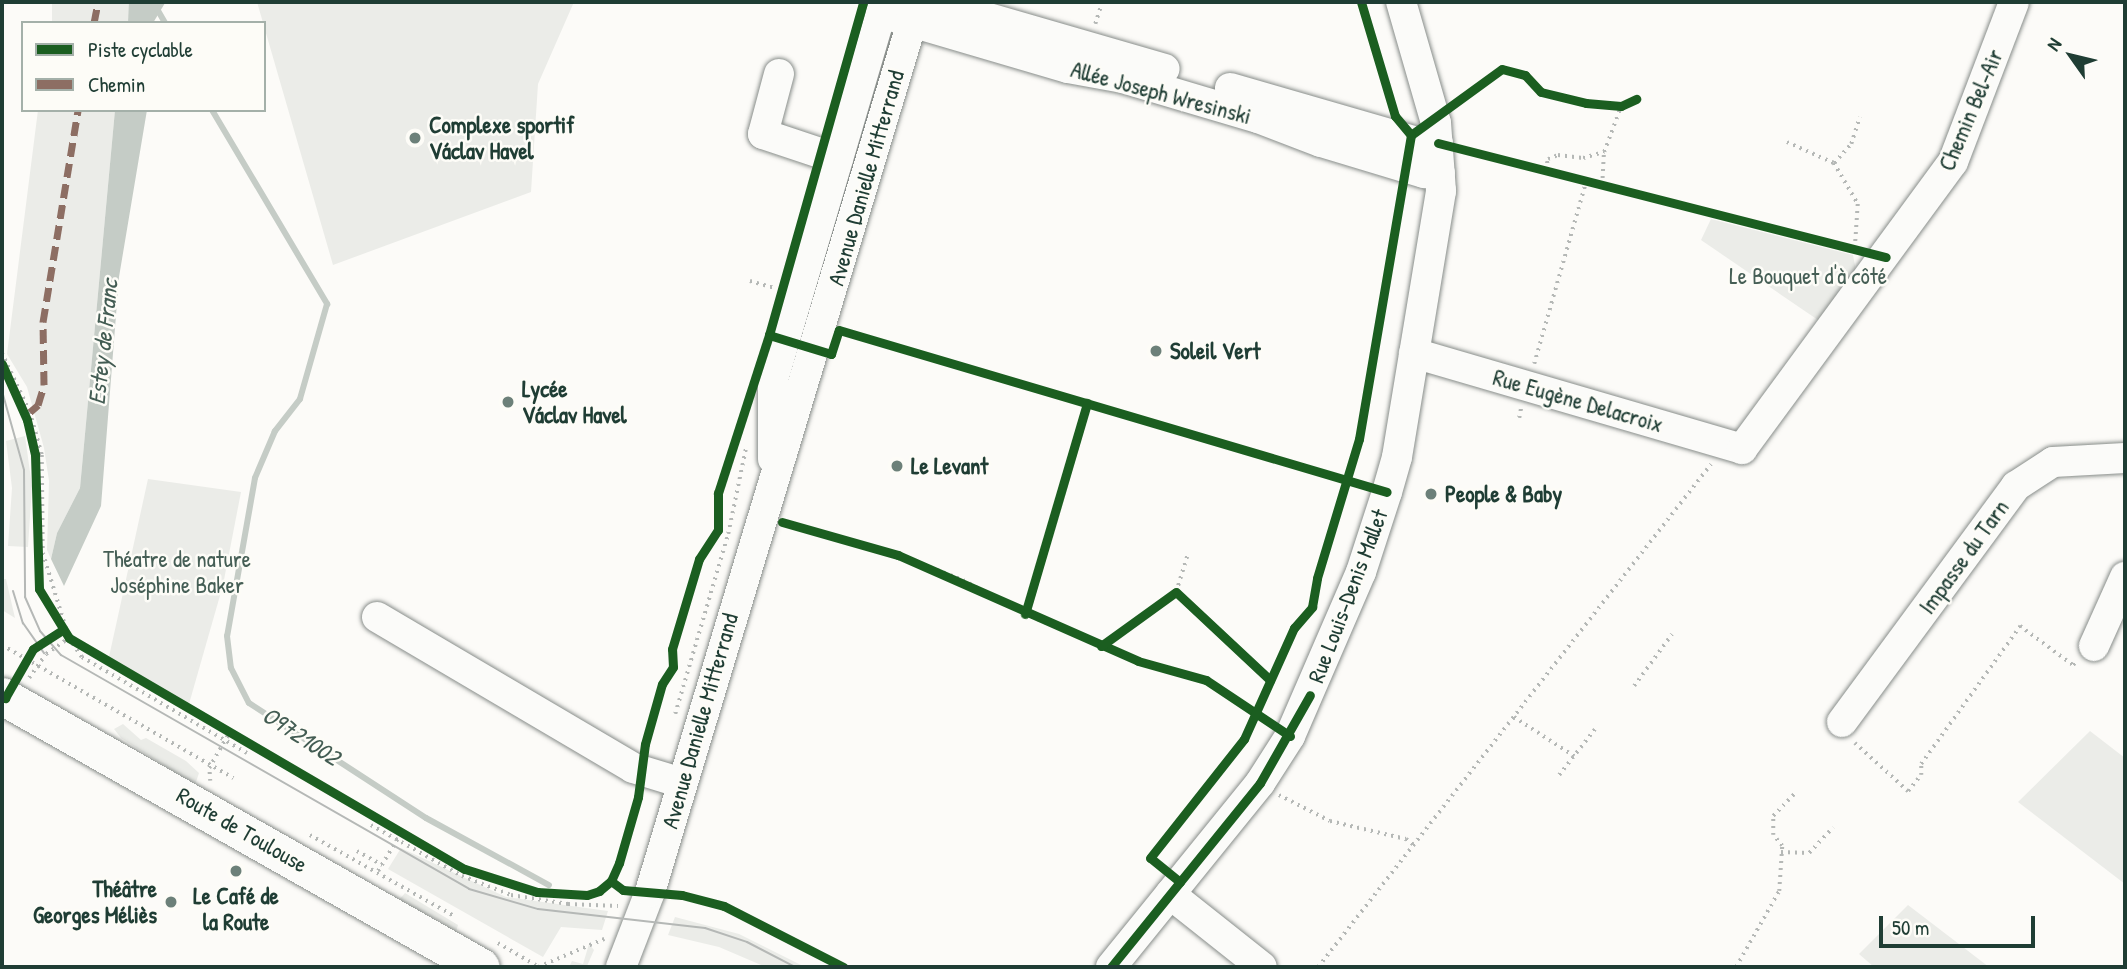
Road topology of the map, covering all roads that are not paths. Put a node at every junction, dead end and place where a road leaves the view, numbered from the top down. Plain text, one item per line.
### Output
1 (1401, 2) edge
2 (2014, 2) edge
3 (883, 7) edge
4 (921, 8) edge
5 (779, 74) dead end
6 (1422, 142) junction
7 (838, 159) junction
8 (1440, 173) joint
9 (1414, 353) junction
10 (1734, 446) joint
11 (2125, 458) edge
12 (773, 474) junction
13 (2125, 577) edge
14 (377, 617) dead end
15 (2094, 646) road end
16 (4, 697) edge
17 (1845, 730) road end
18 (682, 783) junction
19 (1175, 888) junction
20 (613, 959) edge
21 (481, 967) edge
22 (1111, 967) edge
23 (1262, 967) edge

1 - 6 street
2 - 10 street, Chemin Bel-Air
3 - 4 street, Allée Joseph Wresinski
3 - 7 street, Avenue Danielle Mitterrand
4 - 6 street, Allée Joseph Wresinski
4 - 12 street, Avenue Danielle Mitterrand
5 - 7 street
6 - 8 street, Allée Joseph Wresinski
7 - 12 street, Avenue Danielle Mitterrand
8 - 9 street, Rue Louis-Denis Mallet
9 - 10 street, Rue Eugène Delacroix
9 - 19 street, Rue Louis-Denis Mallet
11 - 17 street, Impasse du Tarn
12 - 18 street, Avenue Danielle Mitterrand
13 - 15 street
14 - 18 street
16 - 21 main road, Route de Toulouse
18 - 20 street, Avenue Danielle Mitterrand
19 - 22 street, Rue Louis-Denis Mallet
19 - 23 street

